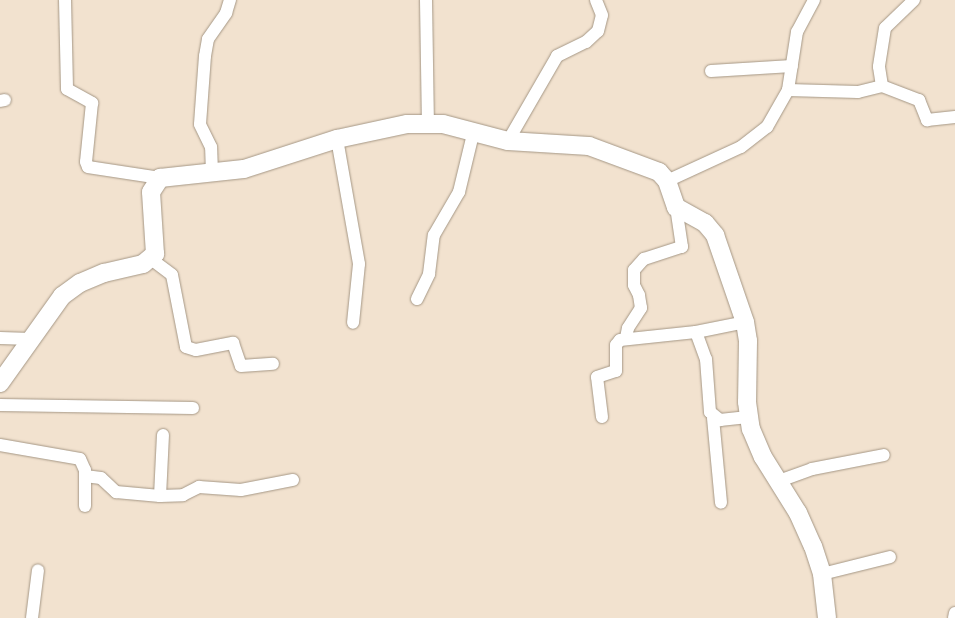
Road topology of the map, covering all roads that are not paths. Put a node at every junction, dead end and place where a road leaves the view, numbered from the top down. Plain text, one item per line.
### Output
1 (65, 0) edge
2 (230, 0) edge
3 (426, 0) edge
4 (596, 0) edge
5 (814, 0) edge
6 (914, 0) edge
7 (792, 66) junction
8 (711, 71) dead end
9 (882, 86) junction
10 (788, 90) junction
11 (955, 117) edge
12 (428, 122) junction
13 (473, 134) junction
14 (337, 139) junction
15 (508, 141) junction
16 (212, 173) junction
17 (160, 178) junction
18 (667, 181) junction
19 (676, 207) junction
20 (151, 259) junction
21 (417, 299) dead end
22 (745, 322) junction
23 (353, 324) dead end
24 (696, 332) junction
25 (0, 338) edge
26 (626, 338) junction
27 (31, 339) junction
28 (273, 364) dead end
29 (0, 383) edge
30 (0, 405) edge
31 (193, 408) dead end
32 (602, 417) dead end
33 (748, 417) junction
34 (713, 418) junction
35 (163, 435) dead end
36 (0, 445) edge
37 (884, 455) dead end
38 (85, 476) junction
39 (293, 480) dead end
40 (779, 481) junction
41 (160, 496) junction
42 (721, 503) dead end
43 (85, 506) dead end
44 (890, 557) dead end
45 (38, 570) dead end
46 (822, 574) junction
47 (955, 613) edge
48 (32, 618) edge
49 (827, 618) edge
50 (954, 618) edge

1 - 17 street
2 - 16 street
3 - 12 street
4 - 15 street
5 - 7 street
6 - 9 street
7 - 8 street
7 - 10 street
9 - 10 street
9 - 11 street
10 - 18 street
12 - 13 street
12 - 14 street
13 - 15 street
13 - 21 street
14 - 16 street
14 - 23 street
15 - 18 street
16 - 17 street
17 - 20 street
18 - 19 street
19 - 22 street
19 - 26 street
20 - 27 street
20 - 28 street
22 - 24 street
22 - 33 street
24 - 26 street
24 - 34 street
25 - 27 street
26 - 32 street
27 - 29 street
30 - 31 street
33 - 34 street
33 - 40 street
34 - 42 street
35 - 41 street
36 - 38 street
37 - 40 street
38 - 41 street
38 - 43 street
39 - 41 street
40 - 46 street
44 - 46 street
45 - 48 street
46 - 49 street
47 - 50 street

